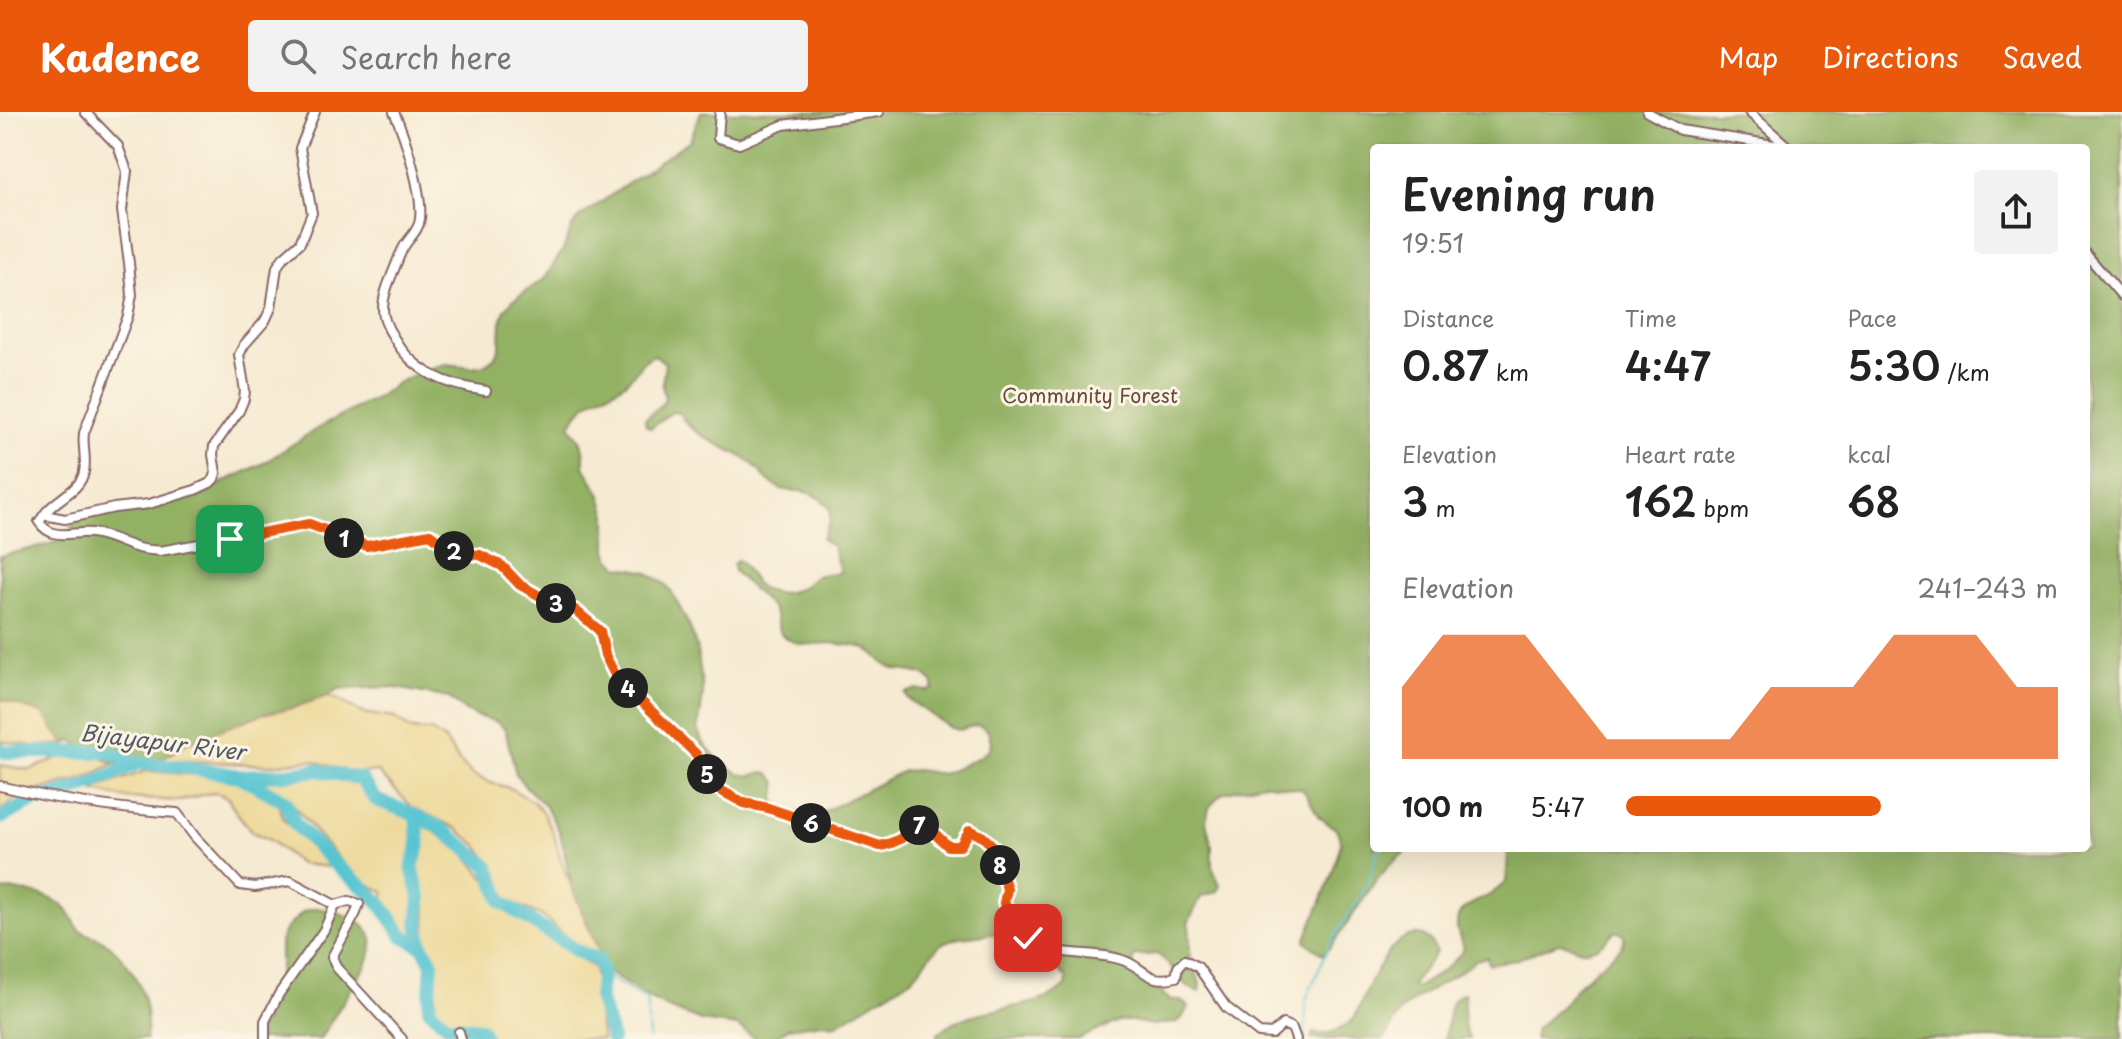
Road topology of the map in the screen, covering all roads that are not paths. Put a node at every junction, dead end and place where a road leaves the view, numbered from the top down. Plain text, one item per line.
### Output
1 (85, 112) edge
2 (315, 112) edge
3 (394, 112) edge
4 (720, 112) edge
5 (879, 112) edge
6 (1647, 112) edge
7 (1749, 112) edge
8 (1768, 144) edge
9 (1784, 144) edge
10 (2090, 259) edge
11 (2122, 296) edge
12 (486, 391) dead end
13 (44, 515) junction
14 (0, 786) edge
15 (335, 905) junction
16 (265, 1039) edge
17 (402, 1039) edge
18 (1296, 1039) edge

1 - 13 street
2 - 13 street
3 - 12 street
4 - 5 street
6 - 8 street
7 - 9 street
10 - 11 street
13 - 18 street
14 - 15 street
15 - 16 street
15 - 17 street

